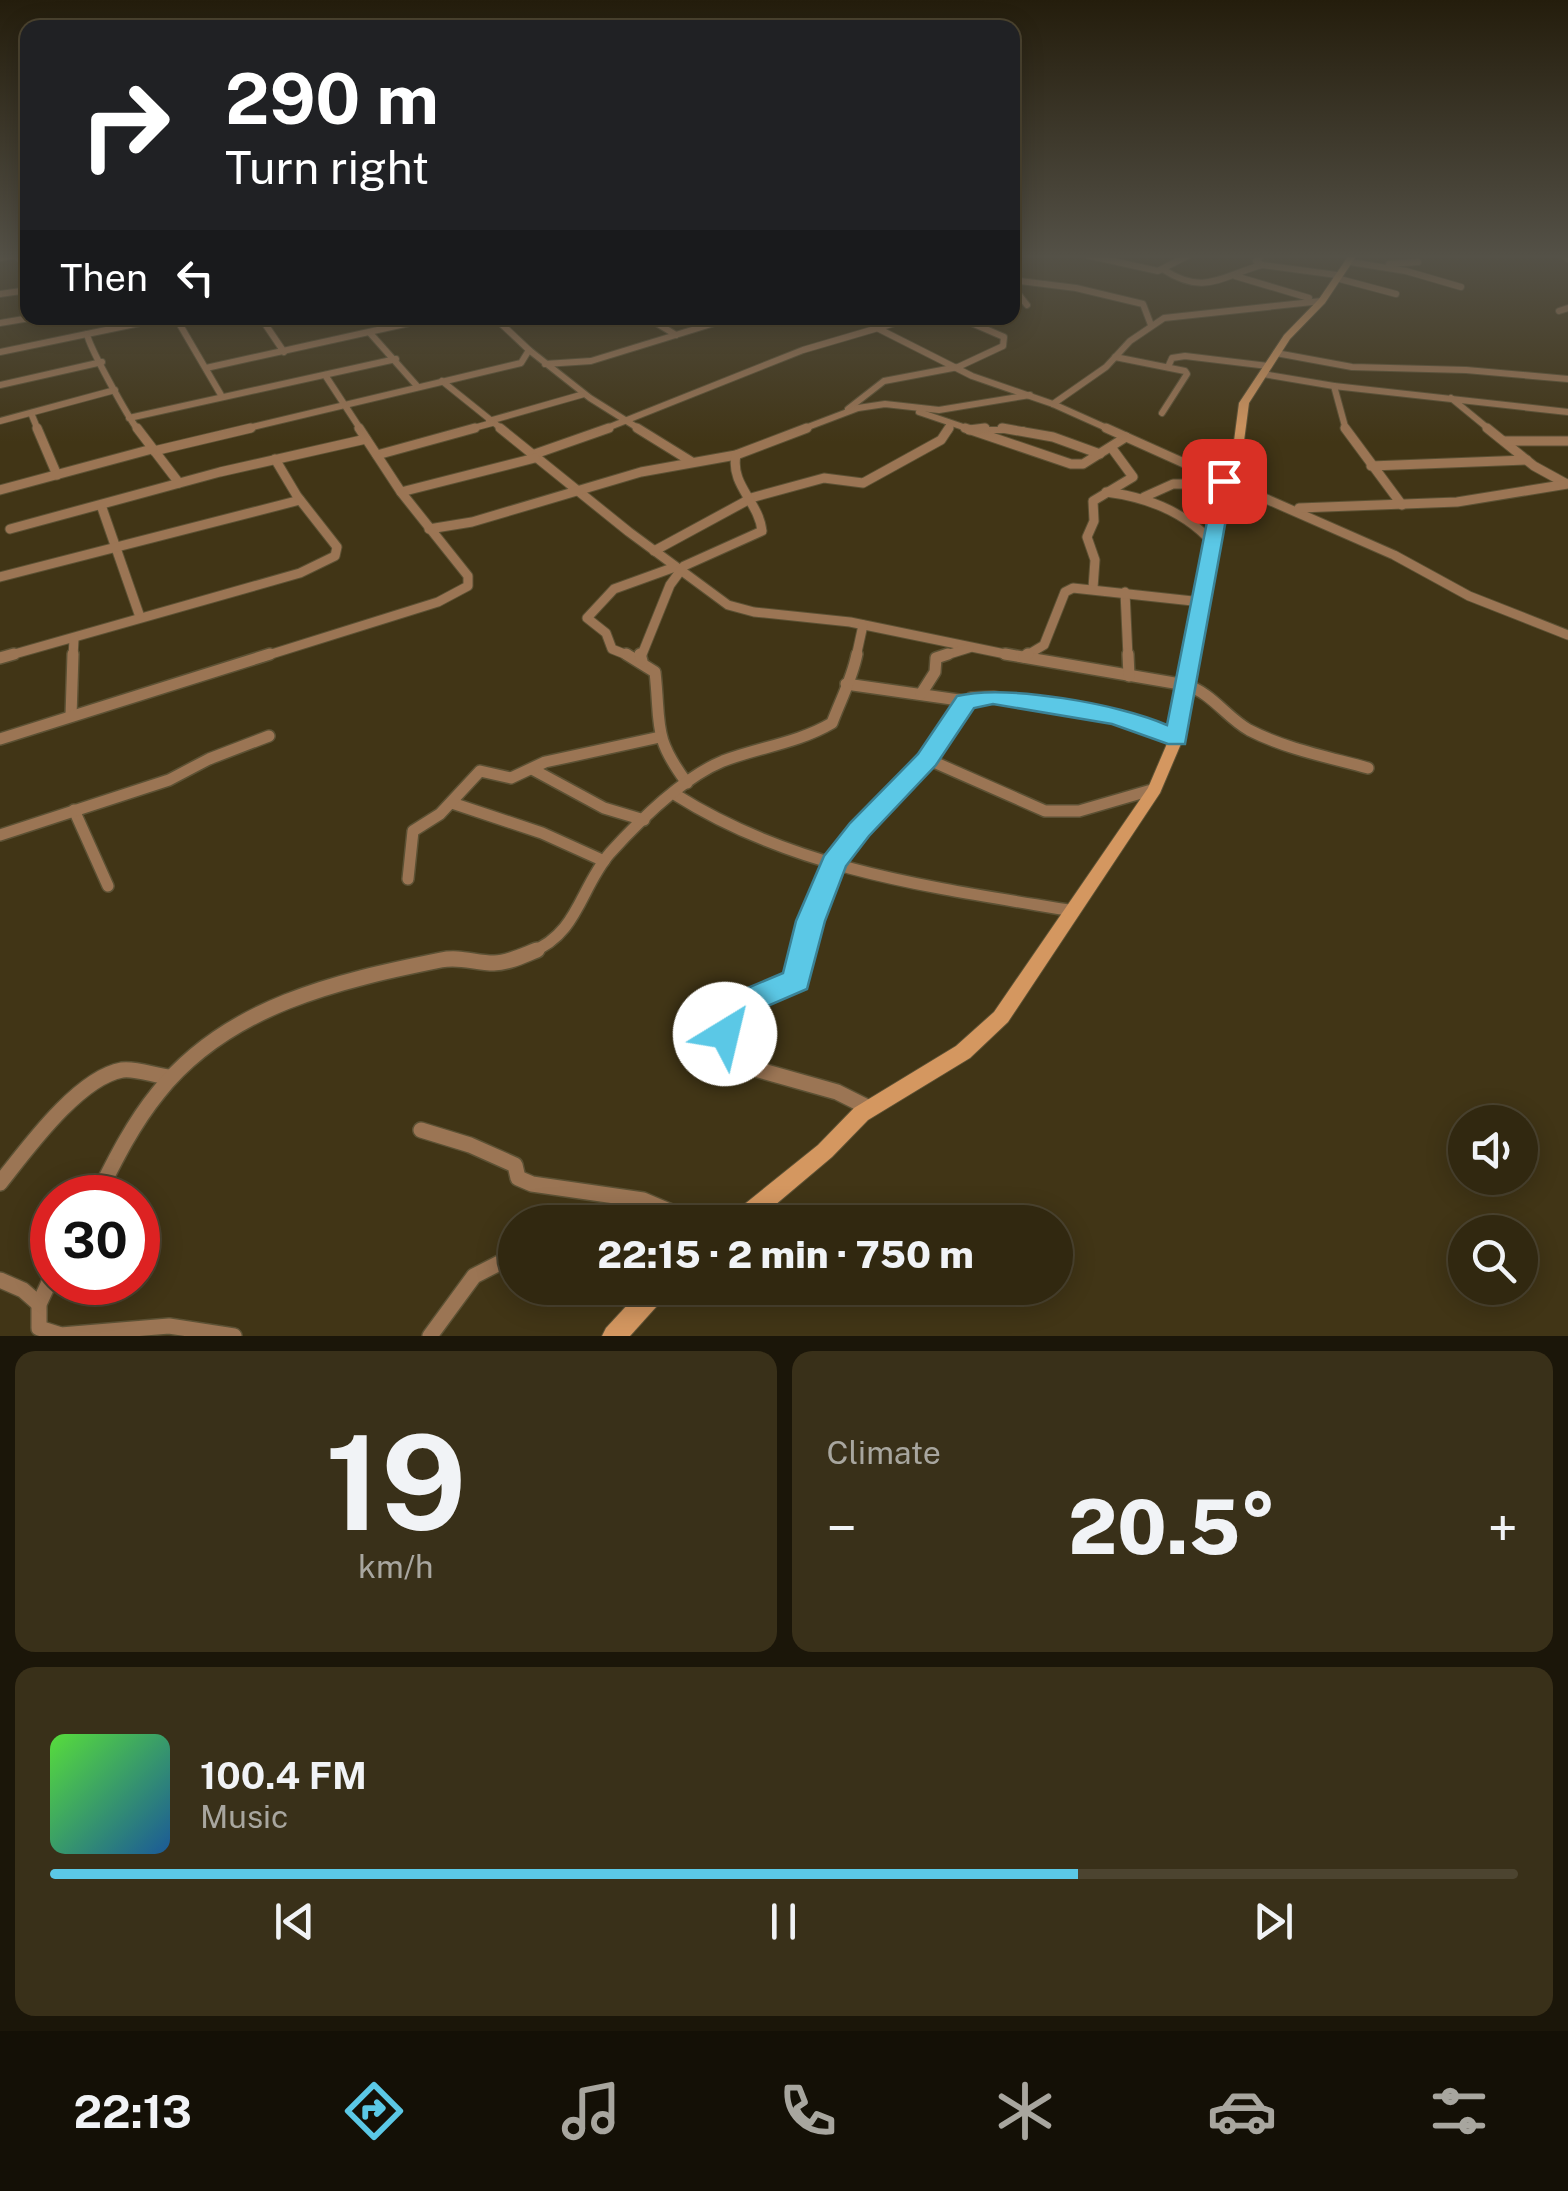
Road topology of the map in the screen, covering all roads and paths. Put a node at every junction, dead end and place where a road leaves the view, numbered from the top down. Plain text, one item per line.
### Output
1 (1148, 317) edge
2 (1168, 317) edge
3 (1305, 317) edge
4 (130, 325) edge
5 (180, 325) edge
6 (266, 325) edge
7 (401, 325) edge
8 (503, 325) edge
9 (660, 325) edge
10 (708, 325) edge
11 (887, 325) edge
12 (975, 325) edge
13 (1151, 325) junction
14 (876, 328) junction
15 (370, 332) junction
16 (87, 334) junction
17 (676, 335) junction
18 (528, 350) junction
19 (0, 352) edge
20 (284, 352) junction
21 (1115, 357) junction
22 (396, 359) junction
23 (102, 362) junction
24 (544, 364) junction
25 (1269, 364) junction
26 (1168, 367) junction
27 (206, 368) junction
28 (958, 368) junction
29 (325, 375) junction
30 (1568, 379) edge
31 (442, 381) junction
32 (0, 384) edge
33 (417, 386) junction
34 (1334, 386) junction
35 (115, 390) junction
36 (585, 394) junction
37 (221, 395) junction
38 (1030, 396) junction
39 (1450, 397) junction
40 (1052, 404) junction
41 (342, 405) junction
42 (913, 409) junction
43 (846, 412) junction
44 (1568, 412) edge
45 (31, 413) junction
46 (1162, 413) dead end
47 (130, 418) junction
48 (0, 420) edge
49 (490, 422) junction
50 (626, 422) junction
51 (950, 424) junction
52 (967, 430) junction
53 (1126, 437) junction
54 (366, 440) junction
55 (1503, 441) junction
56 (1568, 441) edge
57 (1110, 446) junction
58 (153, 450) junction
59 (1100, 454) junction
60 (736, 455) junction
61 (377, 456) junction
62 (534, 456) junction
63 (275, 459) junction
64 (1527, 460) junction
65 (693, 462) junction
66 (1371, 466) junction
67 (57, 475) junction
68 (1223, 481) junction
69 (179, 483) junction
70 (1568, 484) edge
71 (0, 490) edge
72 (401, 492) junction
73 (579, 492) junction
74 (1106, 492) junction
75 (1144, 497) junction
76 (300, 500) junction
77 (747, 500) junction
78 (101, 505) junction
79 (1402, 505) junction
80 (1293, 508) junction
81 (10, 529) dead end
82 (429, 529) junction
83 (1212, 542) junction
84 (118, 547) junction
85 (654, 551) junction
86 (677, 569) junction
87 (0, 577) edge
88 (1094, 588) junction
89 (1125, 592) junction
90 (1202, 602) junction
91 (140, 617) junction
92 (863, 625) junction
93 (1568, 635) edge
94 (74, 638) junction
95 (970, 648) junction
96 (1023, 657) junction
97 (0, 658) edge
98 (642, 661) junction
99 (1129, 676) junction
100 (846, 684) junction
101 (1186, 685) junction
102 (921, 694) junction
103 (966, 702) junction
104 (71, 716) junction
105 (269, 736) dead end
106 (660, 737) junction
107 (0, 738) edge
108 (1176, 738) junction
109 (927, 760) junction
110 (532, 768) junction
111 (1368, 768) dead end
112 (687, 783) junction
113 (1155, 789) junction
114 (676, 795) junction
115 (452, 803) junction
116 (74, 810) junction
117 (644, 820) junction
118 (0, 835) edge
119 (604, 861) junction
120 (834, 863) junction
121 (408, 879) dead end
122 (108, 886) dead end
123 (1075, 912) junction
124 (170, 1077) junction
125 (869, 1108) junction
126 (420, 1130) dead end
127 (106, 1175) edge
128 (0, 1183) edge
129 (656, 1205) edge
130 (758, 1205) edge
131 (498, 1260) edge
132 (0, 1280) edge
133 (30, 1296) edge
134 (39, 1305) edge
135 (642, 1305) edge
136 (234, 1336) edge
137 (430, 1336) edge
138 (614, 1336) edge

1 - 13 street
2 - 13 street
3 - 25 street
4 - 16 street
5 - 27 street
6 - 20 street
7 - 15 street
8 - 18 street
9 - 17 street
10 - 17 street
11 - 14 street
12 - 28 street
13 - 21 street
14 - 28 street
14 - 50 street
15 - 20 street
15 - 22 street
16 - 19 street
16 - 23 street
17 - 24 street
18 - 24 street
18 - 31 street
20 - 27 street
21 - 26 street
21 - 40 street
22 - 29 street
22 - 33 street
23 - 32 street
23 - 35 street
24 - 36 street
25 - 26 street
25 - 30 street
25 - 34 street
25 - 68 street
26 - 46 street
27 - 37 street
28 - 38 street
28 - 43 street
29 - 37 street
29 - 41 street
31 - 33 street
31 - 49 street
33 - 41 street
34 - 39 street
34 - 66 street
35 - 45 street
35 - 47 street
36 - 49 street
36 - 50 street
37 - 47 street
38 - 40 street
38 - 42 street
39 - 44 street
39 - 55 street
40 - 53 street
41 - 54 street
41 - 58 street
42 - 43 street
42 - 51 street
43 - 60 street
45 - 48 street
45 - 67 street
47 - 58 street
49 - 61 street
49 - 62 street
50 - 62 street
50 - 65 street
51 - 52 street
51 - 77 street
52 - 59 street
52 - 59 street
53 - 57 street
53 - 68 street
54 - 61 street
54 - 63 street
55 - 56 street
55 - 64 street
57 - 59 street
57 - 74 street
58 - 67 street
58 - 69 street
60 - 65 street
60 - 77 street
61 - 72 street
62 - 72 street
62 - 73 street
63 - 69 street
63 - 76 street
64 - 66 street
64 - 70 street
65 - 73 street
66 - 79 street
67 - 71 street
68 - 75 street
68 - 80 street
68 - 83 street
69 - 78 street
70 - 79 street
72 - 82 street
73 - 82 street
73 - 85 street
74 - 75 street
74 - 88 street
75 - 83 street
76 - 84 street
76 - 91 street
77 - 85 street
77 - 86 street
78 - 81 street
78 - 84 street
79 - 80 street
80 - 93 street
82 - 104 street
83 - 90 street
84 - 87 street
84 - 91 street
85 - 86 street
86 - 92 street
86 - 98 street
86 - 98 street
88 - 89 street
88 - 96 street
89 - 90 street
89 - 99 street
90 - 101 street
91 - 94 street
92 - 95 street
92 - 100 street
94 - 97 street
94 - 104 street
95 - 96 street
95 - 102 street
96 - 99 street
98 - 106 street
99 - 101 street
100 - 102 street
100 - 112 street
101 - 108 street
101 - 111 street
102 - 103 street
103 - 108 street
103 - 109 street
104 - 107 street
105 - 116 street
106 - 110 street
106 - 112 street
108 - 113 street
109 - 113 street
109 - 120 street
110 - 115 street
110 - 117 street
112 - 114 street
113 - 123 street
114 - 117 street
114 - 120 street
115 - 119 street
115 - 121 street
116 - 118 street
116 - 122 street
117 - 119 street
119 - 124 street
120 - 123 street
120 - 125 street
123 - 125 street
124 - 127 street
124 - 128 street
125 - 130 street
126 - 129 street
131 - 137 street
132 - 133 street
134 - 136 street
135 - 138 street

